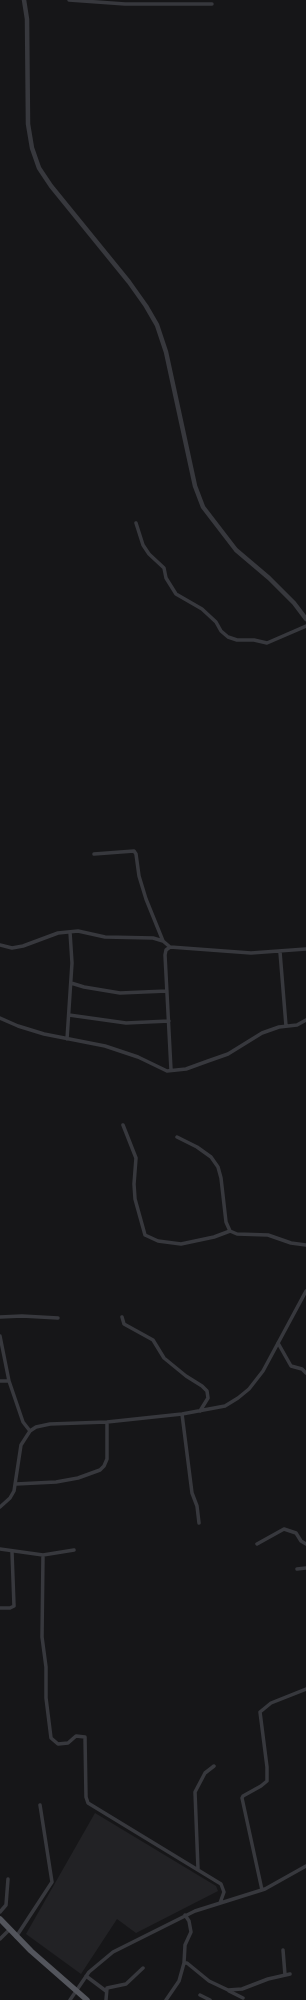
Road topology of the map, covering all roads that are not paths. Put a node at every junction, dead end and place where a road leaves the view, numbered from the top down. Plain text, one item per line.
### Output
1 (24, 0) edge
2 (69, 0) edge
3 (212, 4) dead end
4 (136, 524) dead end
5 (306, 619) edge
6 (306, 626) edge
7 (94, 854) dead end
8 (70, 932) junction
9 (162, 941) junction
10 (0, 945) edge
11 (170, 947) junction
12 (306, 949) edge
13 (280, 952) junction
14 (71, 983) junction
15 (167, 991) junction
16 (69, 1016) junction
17 (0, 1018) edge
18 (306, 1020) edge
19 (168, 1021) junction
20 (286, 1026) junction
21 (68, 1039) junction
22 (171, 1070) junction
23 (123, 1125) dead end
24 (177, 1137) dead end
25 (230, 1231) junction
26 (306, 1245) edge
27 (306, 1291) edge
28 (0, 1317) edge
29 (122, 1317) dead end
30 (58, 1318) dead end
31 (0, 1336) edge
32 (278, 1343) junction
33 (306, 1373) edge
34 (0, 1381) edge
35 (9, 1381) junction
36 (200, 1411) junction
37 (182, 1414) junction
38 (107, 1422) junction
39 (30, 1430) junction
40 (16, 1484) junction
41 (0, 1507) edge
42 (199, 1523) dead end
43 (257, 1544) dead end
44 (306, 1544) edge
45 (0, 1549) edge
46 (74, 1550) dead end
47 (12, 1552) junction
48 (43, 1555) junction
49 (306, 1568) edge
50 (297, 1570) dead end
51 (0, 1608) edge
52 (306, 1689) edge
53 (214, 1766) dead end
54 (40, 1805) dead end
55 (306, 1866) edge
56 (198, 1869) junction
57 (8, 1880) dead end
58 (262, 1890) junction
59 (220, 1903) junction
60 (0, 1912) edge
61 (185, 1915) junction
62 (0, 1920) edge
63 (9, 1930) junction
64 (16, 1937) junction
65 (0, 1939) edge
66 (283, 1950) dead end
67 (184, 1963) junction
68 (143, 1968) dead end
69 (290, 1974) dead end
70 (285, 1975) junction
71 (86, 1976) junction
72 (228, 1990) junction
73 (76, 1991) junction
74 (106, 1991) junction
75 (200, 1995) dead end
76 (243, 1998) dead end
77 (70, 2000) edge
78 (87, 2000) edge
79 (106, 2000) edge
80 (166, 2000) edge
81 (210, 2000) edge

1 - 5 street
2 - 3 street
4 - 6 street
7 - 9 street
8 - 9 street
8 - 10 street
8 - 14 street
9 - 11 street
11 - 13 street
11 - 15 street
12 - 13 street
13 - 20 street
14 - 15 street
14 - 16 street
15 - 19 street
16 - 19 street
16 - 21 street
17 - 21 street
18 - 20 street
19 - 22 street
20 - 22 street
21 - 22 street
23 - 25 street
24 - 25 street
25 - 26 street
27 - 32 street
28 - 30 street
29 - 36 street
31 - 35 street
32 - 33 street
32 - 36 street
34 - 35 street
35 - 39 street
36 - 37 street
37 - 38 street
37 - 42 street
38 - 39 street
38 - 40 street
39 - 40 street
40 - 41 street
43 - 44 street
45 - 47 street
46 - 48 street
47 - 48 street
47 - 51 street
48 - 56 street
49 - 50 street
52 - 58 street
53 - 56 street
54 - 64 street
55 - 58 street
56 - 59 street
57 - 60 street
58 - 59 street
59 - 61 street
61 - 67 street
61 - 71 street
62 - 63 main road
63 - 64 main road
63 - 65 street
64 - 73 main road
66 - 70 street
67 - 72 street
67 - 80 street
68 - 74 street
69 - 70 street
70 - 72 street
71 - 73 street
71 - 74 street
72 - 76 street
73 - 77 street
73 - 78 main road
74 - 79 street
75 - 81 street

